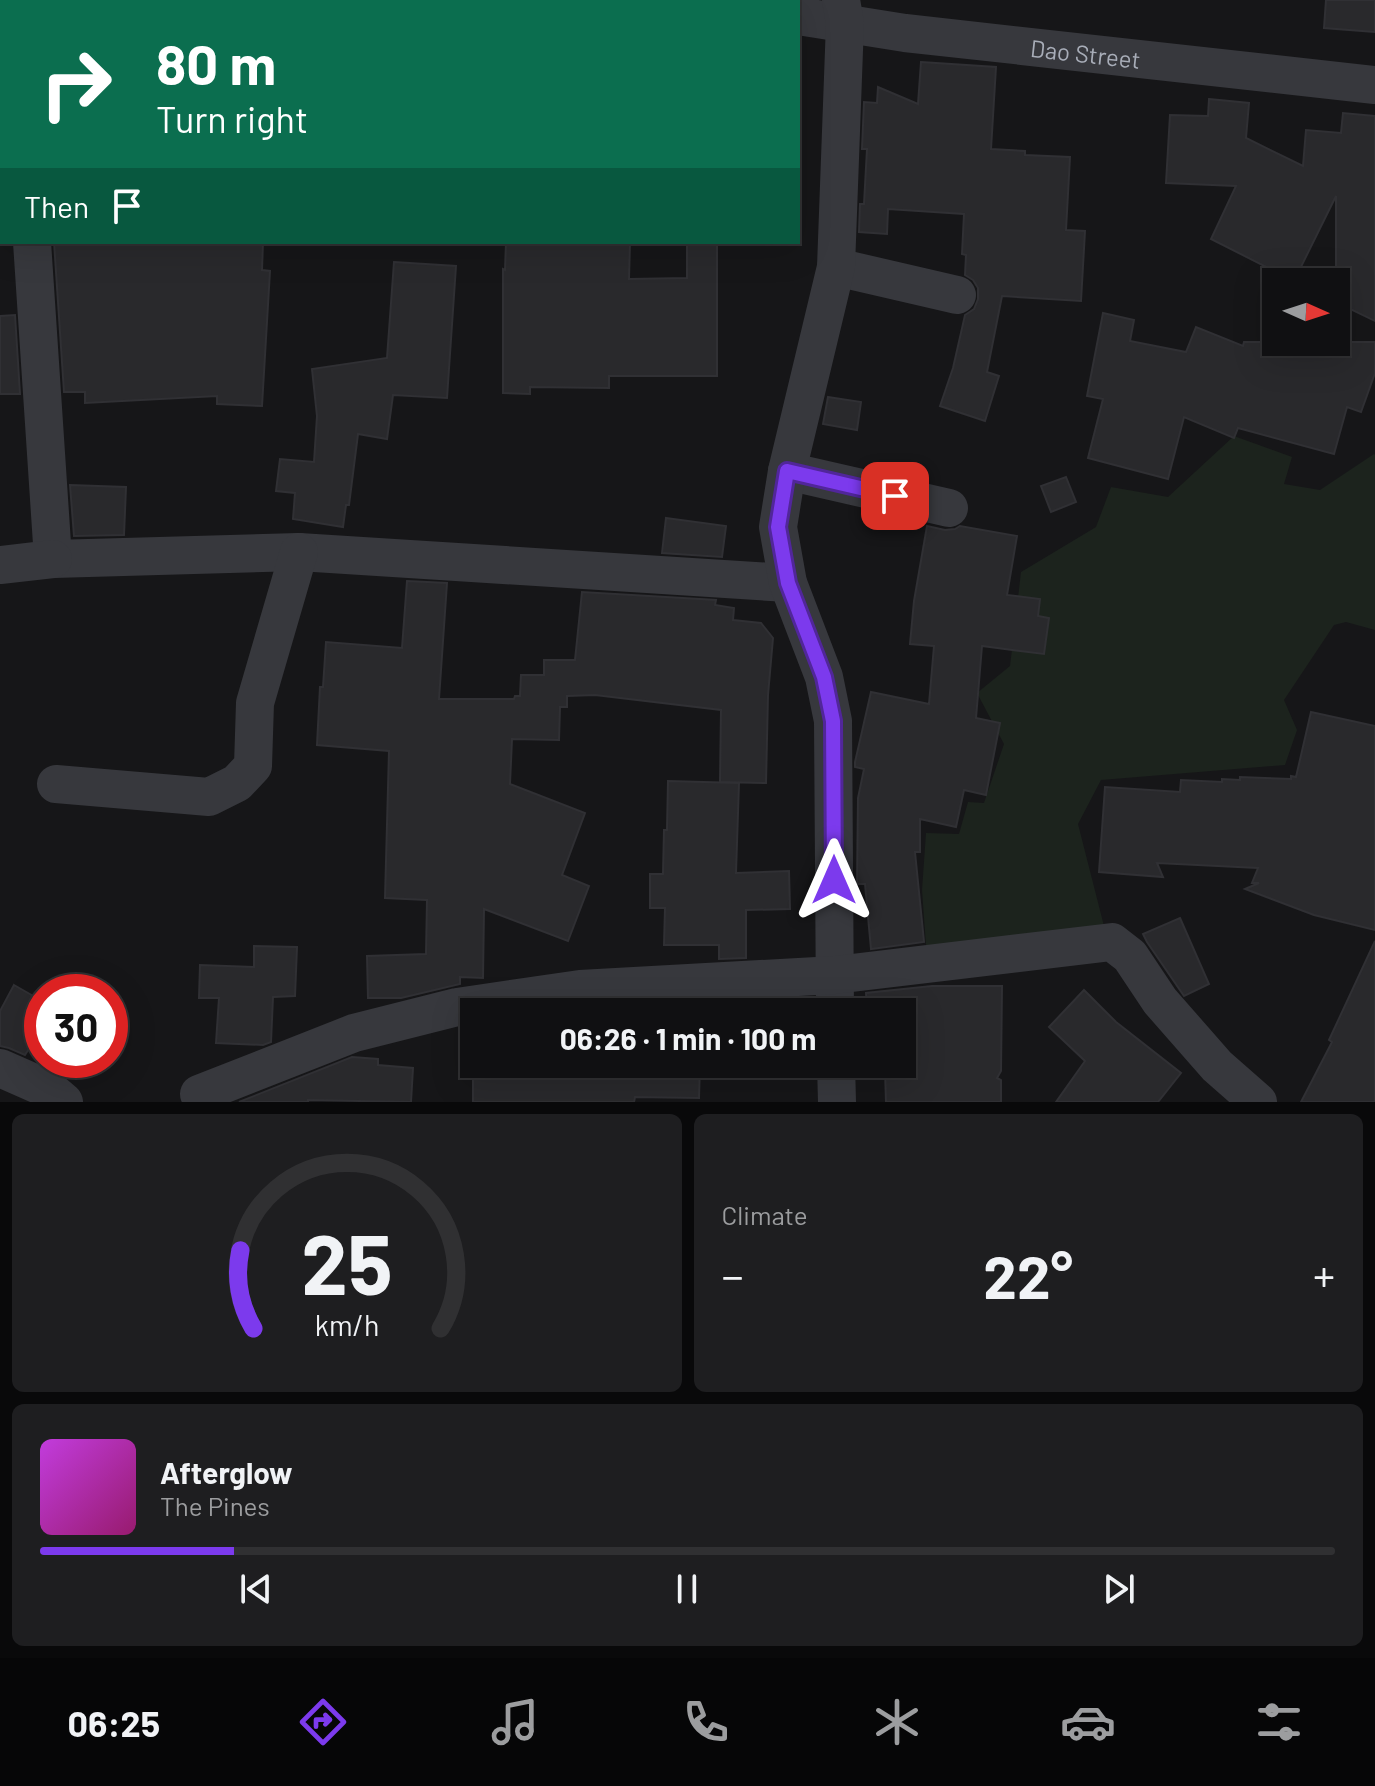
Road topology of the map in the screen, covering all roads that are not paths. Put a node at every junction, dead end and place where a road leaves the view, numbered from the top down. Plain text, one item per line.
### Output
1 (843, 11) edge
2 (800, 16) edge
3 (1375, 85) edge
4 (32, 244) edge
5 (836, 267) junction
6 (957, 295) dead end
7 (787, 471) junction
8 (949, 508) dead end
9 (299, 552) junction
10 (53, 559) junction
11 (0, 565) edge
12 (788, 583) junction
13 (56, 784) dead end
14 (835, 994) edge
15 (0, 1068) edge
16 (836, 1078) edge
17 (199, 1094) dead end
18 (64, 1102) edge
19 (837, 1102) edge
20 (1258, 1102) edge

1 - 2 street, Dao Street
1 - 3 street, Dao Street
1 - 5 street
4 - 10 street
5 - 6 street
5 - 7 street
7 - 8 street
7 - 12 street
9 - 10 street
9 - 12 street
9 - 13 street
10 - 11 street
12 - 14 street
14 - 17 street
14 - 20 street
15 - 18 street
16 - 19 street

